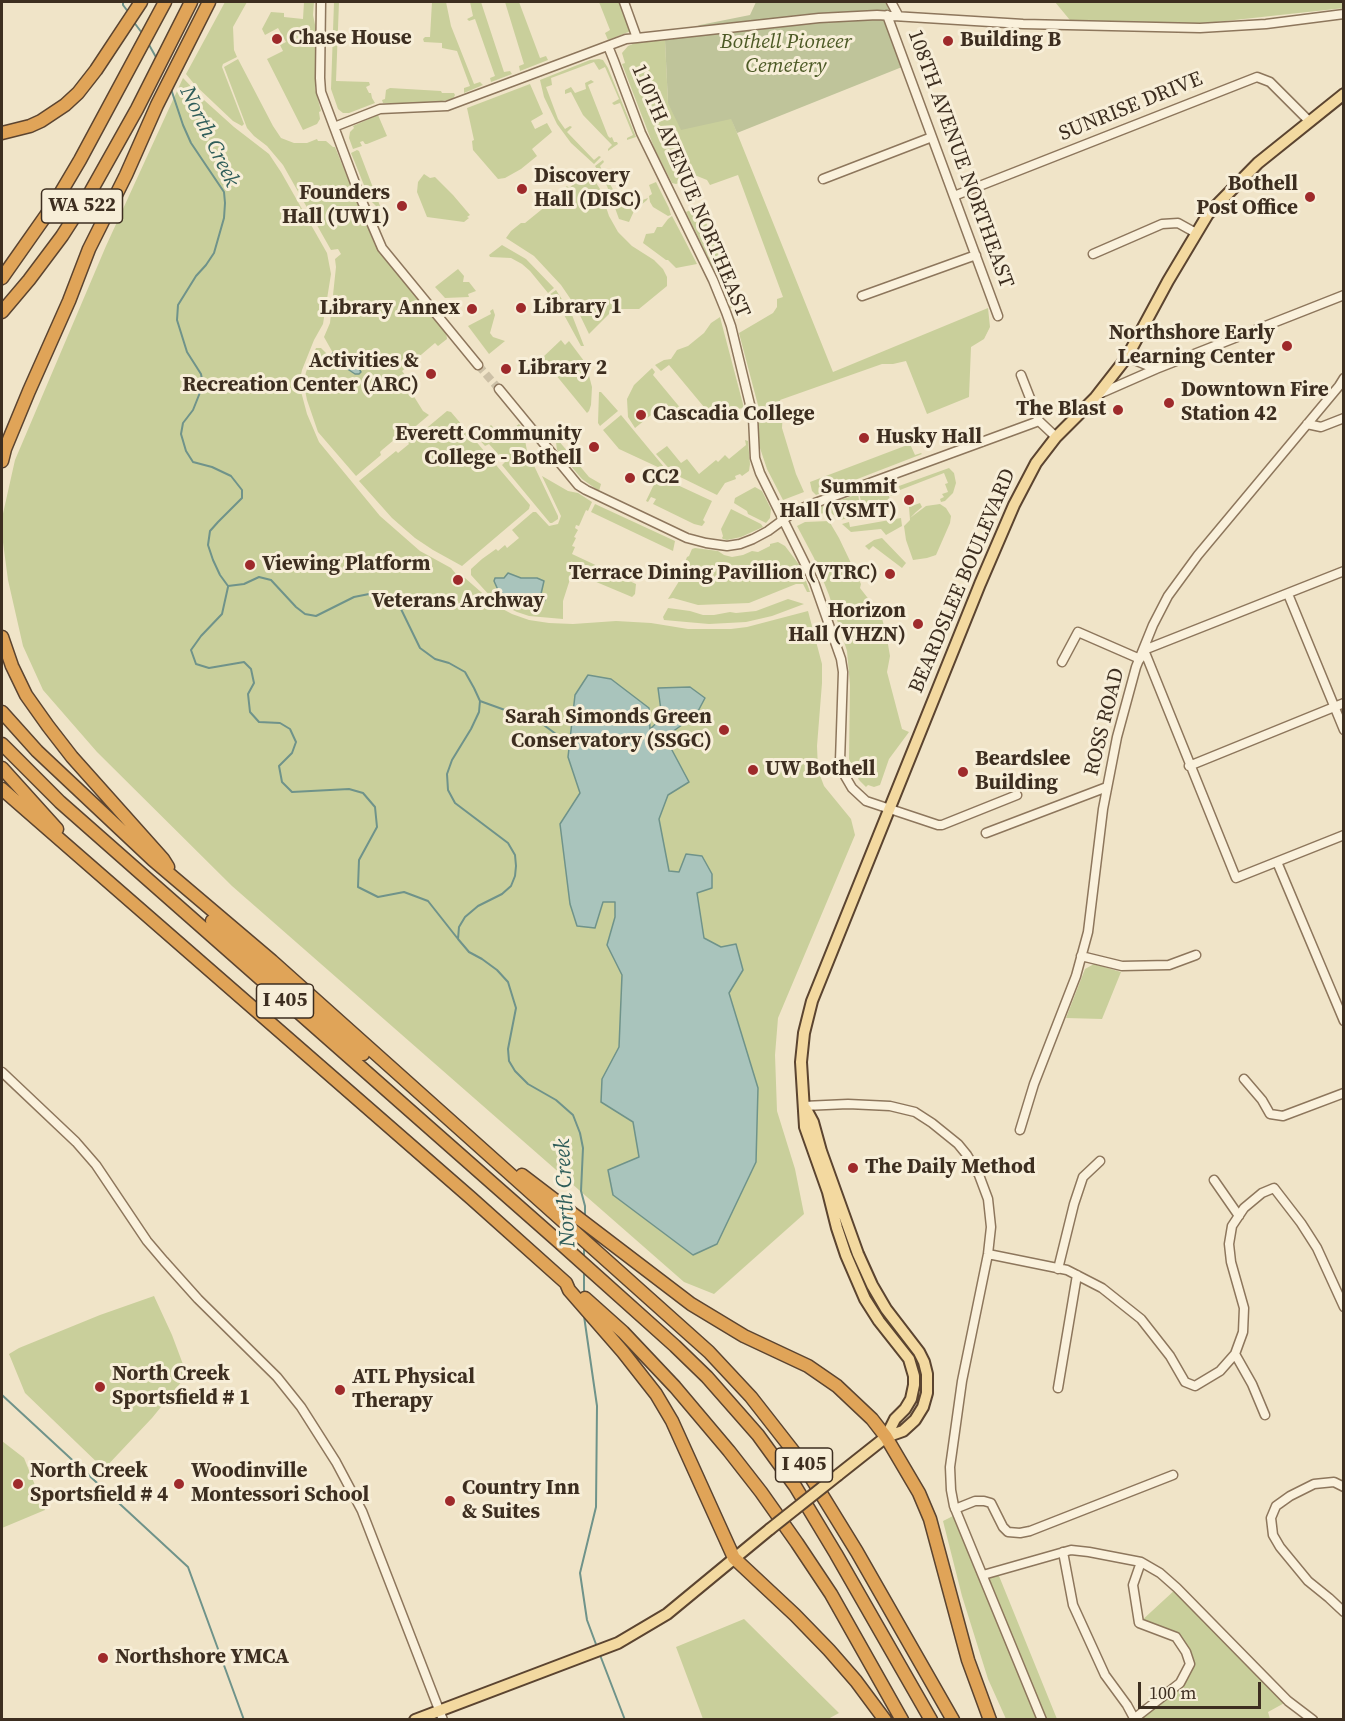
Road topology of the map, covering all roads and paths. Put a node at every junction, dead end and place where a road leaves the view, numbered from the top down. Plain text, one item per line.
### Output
1 (141, 2) edge
2 (191, 2) edge
3 (211, 2) edge
4 (321, 2) edge
5 (624, 2) edge
6 (891, 2) edge
7 (164, 4) edge
8 (1344, 14) edge
9 (887, 15) junction
10 (898, 15) junction
11 (637, 38) junction
12 (608, 46) junction
13 (1344, 94) edge
14 (1309, 121) junction
15 (334, 127) junction
16 (2, 133) edge
17 (932, 137) junction
18 (823, 179) dead end
19 (954, 196) junction
20 (1196, 233) junction
21 (1093, 254) dead end
22 (976, 255) junction
23 (2, 278) edge
24 (1344, 295) edge
25 (862, 296) dead end
26 (2, 312) edge
27 (998, 316) dead end
28 (1127, 357) junction
29 (478, 365) tunnel mouth
30 (1156, 369) junction
31 (1021, 375) dead end
32 (1344, 378) edge
33 (499, 389) tunnel mouth
34 (1098, 394) junction
35 (1344, 418) edge
36 (1039, 421) junction
37 (1307, 424) junction
38 (1056, 437) junction
39 (2, 461) edge
40 (784, 519) junction
41 (1344, 571) edge
42 (1288, 594) junction
43 (2, 637) edge
44 (1142, 655) junction
45 (1062, 662) dead end
46 (1344, 704) edge
47 (1334, 707) junction
48 (2, 712) edge
49 (2, 723) edge
50 (1344, 730) edge
51 (2, 744) edge
52 (2, 753) edge
53 (1189, 766) junction
54 (2, 768) edge
55 (1107, 787) junction
56 (2, 789) edge
57 (1017, 795) dead end
58 (890, 809) junction
59 (986, 833) dead end
60 (1344, 835) edge
61 (84, 861) junction
62 (1277, 862) junction
63 (172, 876) junction
64 (1196, 955) dead end
65 (1081, 956) junction
66 (1344, 1021) edge
67 (2, 1072) edge
68 (1244, 1080) dead end
69 (1344, 1093) edge
70 (804, 1106) junction
71 (440, 1113) junction
72 (1020, 1130) dead end
73 (1100, 1161) dead end
74 (1214, 1179) dead end
75 (1239, 1216) junction
76 (568, 1230) junction
77 (988, 1254) junction
78 (569, 1256) junction
79 (600, 1258) junction
80 (1058, 1269) junction
81 (1077, 1275) junction
82 (600, 1284) junction
83 (568, 1286) junction
84 (1344, 1307) edge
85 (1235, 1354) junction
86 (1058, 1388) dead end
87 (1265, 1415) dead end
88 (886, 1437) junction
89 (1173, 1475) dead end
90 (1344, 1486) edge
91 (955, 1509) junction
92 (1063, 1552) junction
93 (734, 1558) junction
94 (1141, 1562) junction
95 (983, 1575) junction
96 (1344, 1612) edge
97 (441, 1715) edge
98 (415, 1719) edge
99 (885, 1719) edge
100 (902, 1719) edge
101 (923, 1719) edge
102 (931, 1719) edge
103 (946, 1719) edge
104 (953, 1719) edge
105 (990, 1719) edge
106 (1042, 1719) edge
107 (1135, 1719) edge
108 (1313, 1719) edge

1 - 16 highway
2 - 26 highway, WA 522
3 - 39 highway
4 - 15 street
5 - 11 street
6 - 10 street
7 - 23 highway, WA 522
8 - 10 street
9 - 10 street
9 - 11 street
9 - 17 street, 108TH AVENUE NORTHEAST
11 - 12 street
12 - 15 street
12 - 40 street, 110TH AVENUE NORTHEAST
13 - 14 main road, BEARDSLEE BOULEVARD
14 - 19 street, SUNRISE DRIVE
14 - 20 main road, BEARDSLEE BOULEVARD
15 - 29 street
17 - 18 street
17 - 19 street, 108TH AVENUE NORTHEAST
19 - 22 street, 108TH AVENUE NORTHEAST
20 - 21 street
20 - 28 main road, BEARDSLEE BOULEVARD
22 - 25 street
22 - 27 street, 108TH AVENUE NORTHEAST
24 - 30 street
28 - 30 street
28 - 34 main road, BEARDSLEE BOULEVARD
30 - 34 street
31 - 36 street
32 - 37 street, ROSS ROAD
33 - 40 street
34 - 38 main road, BEARDSLEE BOULEVARD
35 - 37 street
36 - 38 street
36 - 40 street
37 - 44 street, ROSS ROAD
38 - 58 main road, BEARDSLEE BOULEVARD
40 - 58 street, 110TH AVENUE NORTHEAST
41 - 42 street
42 - 44 street
42 - 47 street
43 - 63 highway
44 - 45 street
44 - 53 street
44 - 55 street, ROSS ROAD
46 - 47 street
47 - 50 street
47 - 53 street
48 - 63 highway, I 405
49 - 76 highway, I 405
51 - 78 highway, I 405
52 - 78 highway, I 405
53 - 62 street
54 - 61 highway
55 - 59 street
55 - 65 street, ROSS ROAD
56 - 61 highway
57 - 58 street, 110TH AVENUE NORTHEAST
58 - 70 main road, BEARDSLEE BOULEVARD
60 - 62 street
61 - 83 highway
62 - 66 street
63 - 71 highway, I 405
64 - 65 street
65 - 72 street, ROSS ROAD
67 - 97 street
68 - 69 street
70 - 77 street
70 - 88 main road, BEARDSLEE BOULEVARD
70 - 88 main road, BEARDSLEE BOULEVARD
71 - 76 highway, I 405
71 - 88 highway
73 - 80 street
74 - 75 street
75 - 84 street
75 - 85 street
76 - 79 highway, I 405
77 - 80 street
77 - 91 street
78 - 82 highway, I 405
79 - 103 highway, I 405
79 - 104 highway, I 405
80 - 81 street
81 - 85 street
81 - 86 street
82 - 101 highway, I 405
82 - 102 highway, I 405
83 - 93 highway
83 - 100 highway
85 - 87 street
88 - 93 main road, bridge
88 - 105 highway
89 - 91 street
90 - 96 street
91 - 95 street
92 - 94 street
92 - 95 street
92 - 107 street
93 - 97 main road
93 - 99 highway
94 - 107 street
94 - 108 street
95 - 106 street
97 - 98 main road

